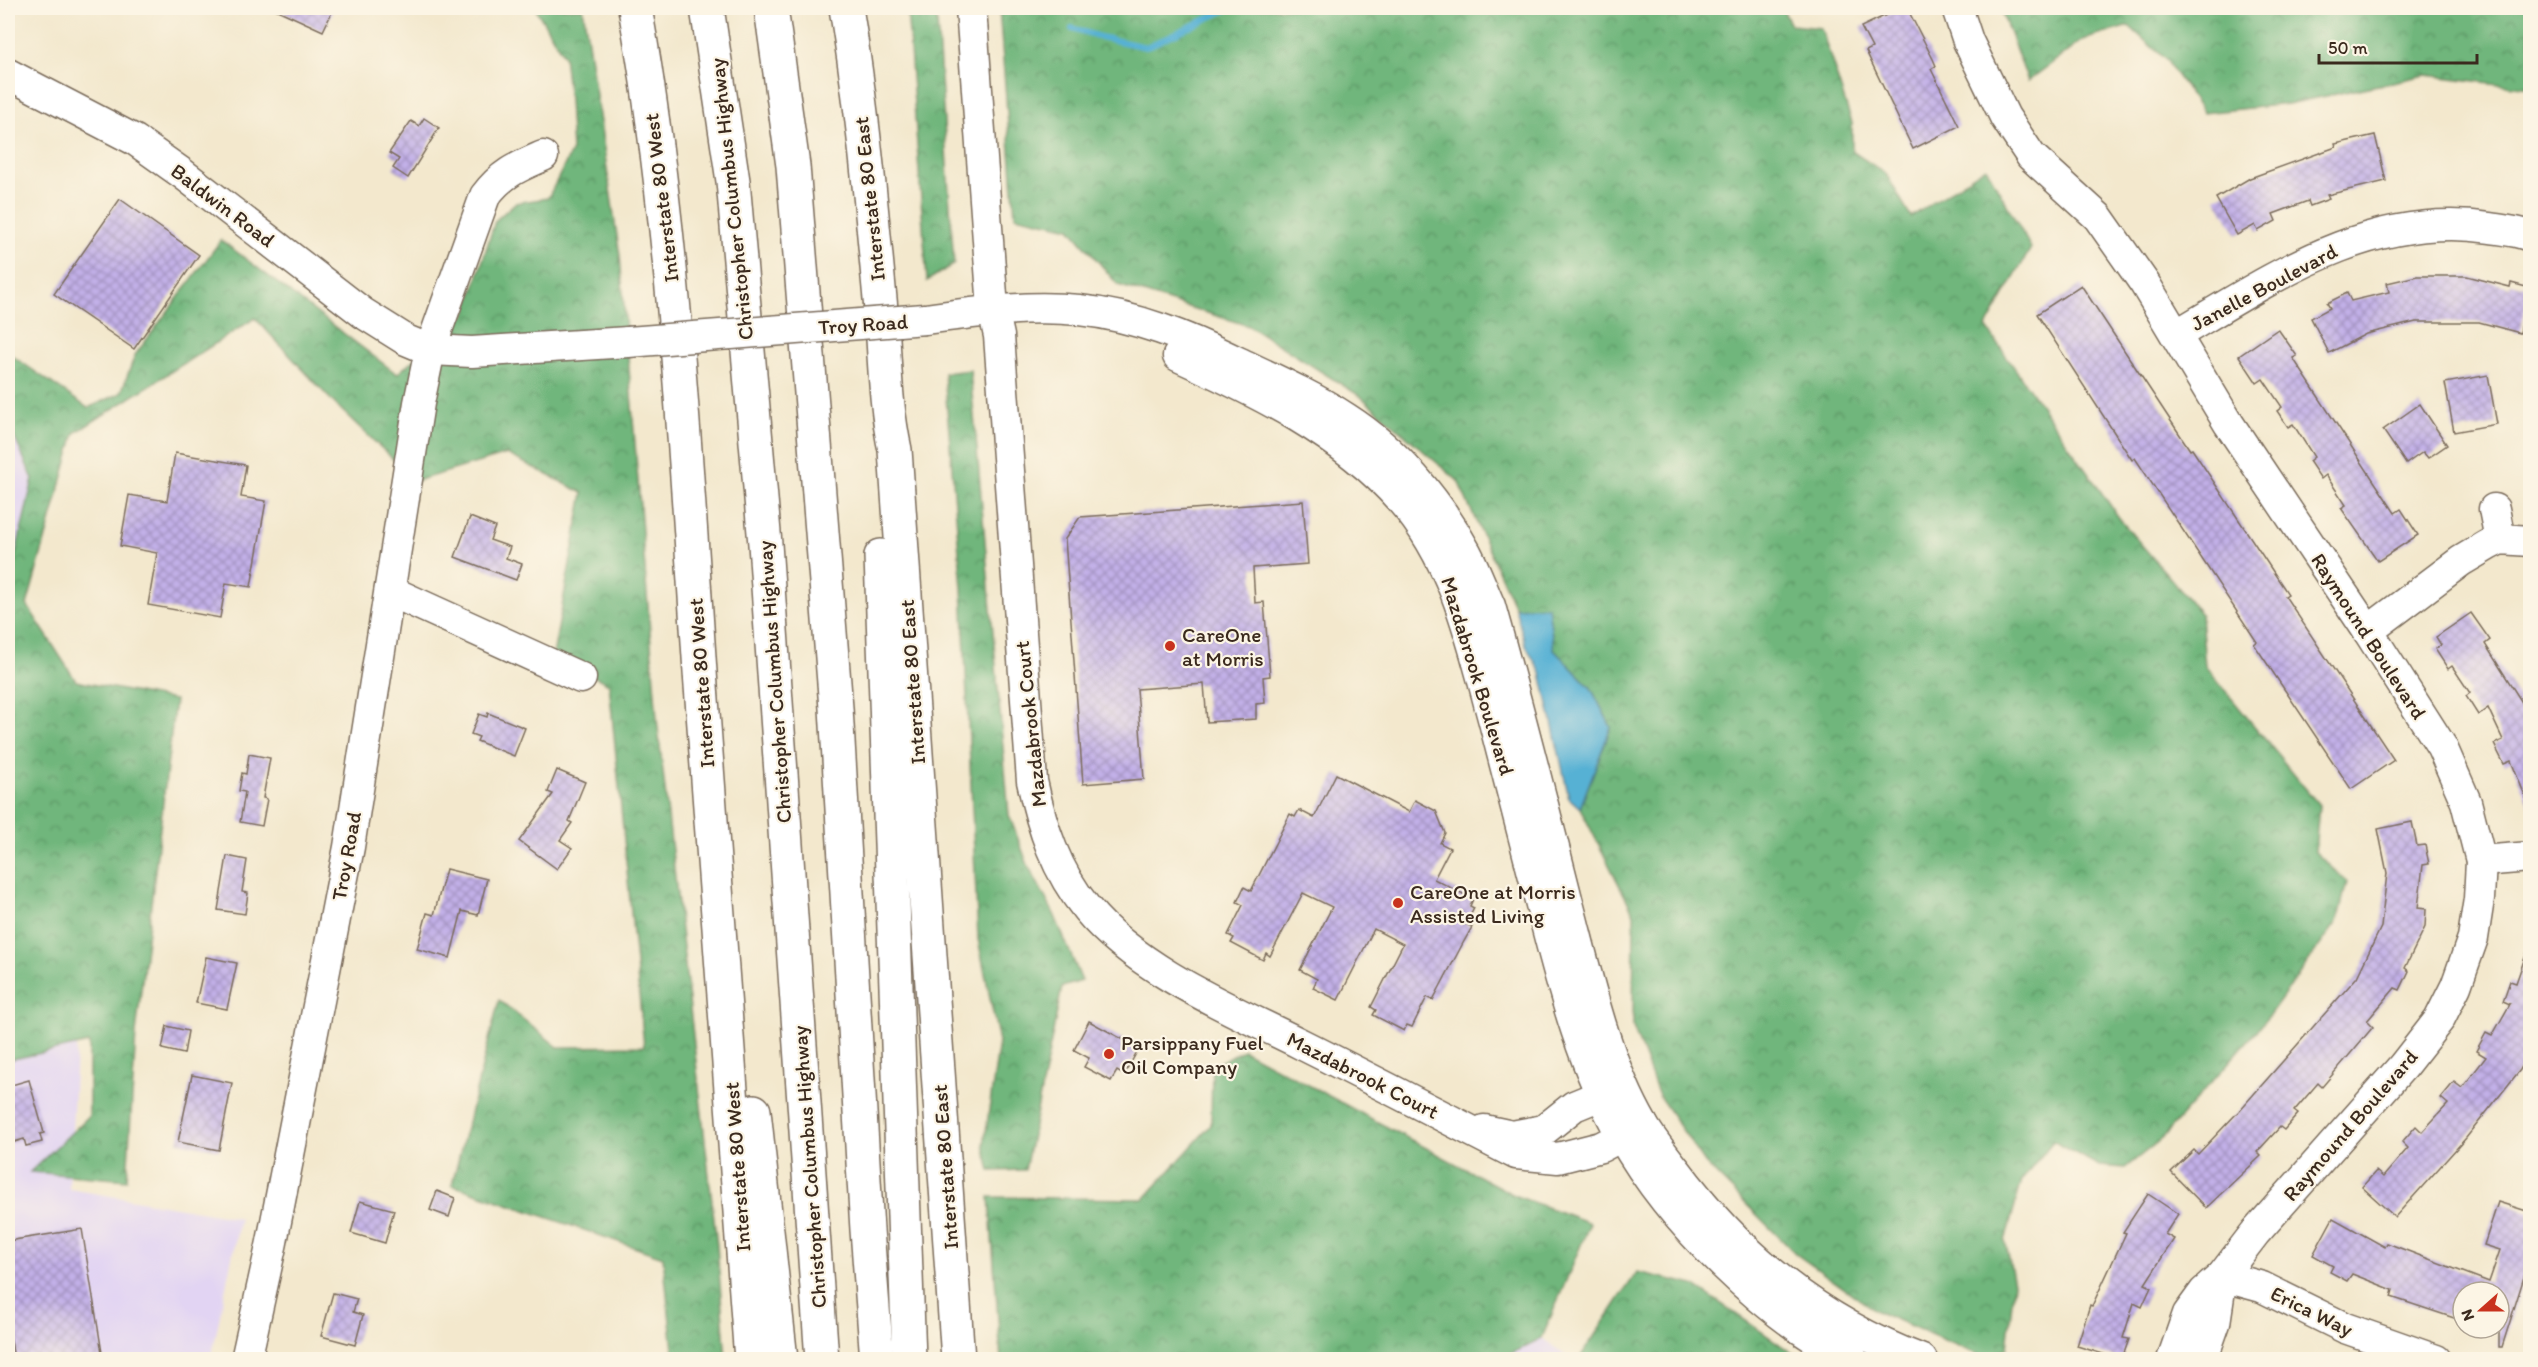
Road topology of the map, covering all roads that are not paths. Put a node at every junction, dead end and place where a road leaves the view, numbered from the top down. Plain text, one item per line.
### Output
1 (635, 8) edge
2 (707, 8) edge
3 (771, 8) edge
4 (846, 8) edge
5 (971, 8) edge
6 (1957, 8) edge
7 (8, 74) edge
8 (543, 156) dead end
9 (2530, 236) edge
10 (993, 309) junction
11 (2176, 335) junction
12 (430, 350) junction
13 (888, 417) junction
14 (2494, 509) dead end
15 (2500, 539) junction
16 (2530, 541) edge
17 (390, 591) junction
18 (2368, 631) junction
19 (700, 674) junction
20 (581, 678) dead end
21 (2530, 857) edge
22 (2481, 861) junction
23 (1612, 1090) junction
24 (1462, 1126) junction
25 (1633, 1131) junction
26 (2222, 1276) junction
27 (246, 1359) edge
28 (751, 1359) edge
29 (781, 1359) edge
30 (822, 1359) edge
31 (877, 1359) edge
32 (909, 1359) edge
33 (958, 1359) edge
34 (1853, 1359) edge
35 (1922, 1359) edge
36 (2172, 1359) edge
37 (2202, 1359) edge
38 (2436, 1359) edge

1 - 19 highway, Interstate 80 West
2 - 30 highway, Christopher Columbus Highway
3 - 31 highway
4 - 13 highway, Interstate 80 East
5 - 10 street
6 - 11 street, Raymound Boulevard
7 - 12 street, Baldwin Road
8 - 12 street, Troy Road
9 - 11 street, Janelle Boulevard
10 - 12 street, Troy Road, bridge
10 - 23 street, Mazdabrook Boulevard
10 - 24 street, Mazdabrook Court
11 - 18 street, Raymound Boulevard
12 - 17 street, Troy Road
13 - 32 highway
13 - 33 highway, Interstate 80 East
14 - 15 street
15 - 16 street
15 - 18 street
17 - 20 street
17 - 27 street, Troy Road
18 - 22 street, Raymound Boulevard
19 - 28 highway, Interstate 80 West
19 - 29 highway
21 - 22 street
22 - 26 street, Raymound Boulevard
23 - 24 street, Mazdabrook Court
23 - 25 street, Mazdabrook Boulevard
24 - 25 street, Mazdabrook Court
25 - 34 street
25 - 35 street
26 - 36 street, Raymound Boulevard
26 - 37 street, Raymound Boulevard
26 - 38 street, Erica Way

